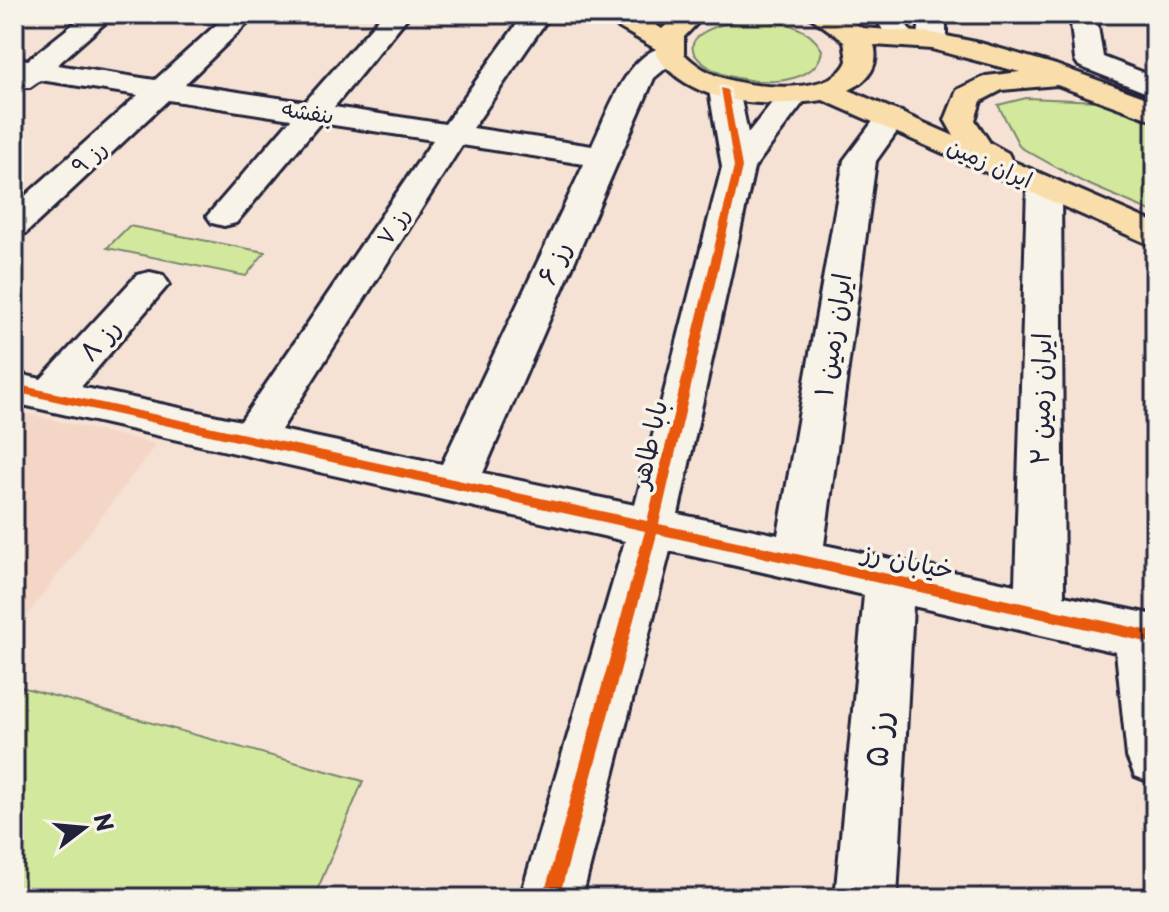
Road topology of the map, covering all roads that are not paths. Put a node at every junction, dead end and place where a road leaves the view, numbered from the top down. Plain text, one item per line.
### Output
1 (102, 14) edge
2 (244, 14) edge
3 (397, 14) edge
4 (538, 14) edge
5 (611, 14) edge
6 (693, 14) edge
7 (819, 14) edge
8 (1083, 14) edge
9 (894, 25) edge
10 (932, 27) edge
11 (855, 36) junction
12 (669, 49) junction
13 (21, 74) edge
14 (1080, 83) junction
15 (1155, 87) edge
16 (164, 90) junction
17 (724, 90) junction
18 (826, 91) junction
19 (793, 96) junction
20 (311, 112) junction
21 (1155, 112) edge
22 (891, 119) junction
23 (453, 134) junction
24 (602, 157) junction
25 (738, 167) junction
26 (1032, 181) junction
27 (224, 216) dead end
28 (14, 225) edge
29 (1155, 236) edge
30 (150, 284) dead end
31 (32, 392) edge
32 (252, 440) junction
33 (455, 484) junction
34 (652, 528) junction
35 (798, 560) junction
36 (890, 580) junction
37 (1039, 612) junction
38 (1147, 636) edge
39 (1155, 757) edge
40 (551, 898) edge
41 (866, 898) edge

1 - 13 street
2 - 16 street, رز ۹
3 - 20 street
4 - 23 street, رز ۷
5 - 12 main road
6 - 12 main road
7 - 11 main road
8 - 15 street
9 - 10 main road
9 - 11 main road
10 - 14 main road
11 - 18 main road
12 - 17 main road
12 - 24 street, رز ۶
13 - 16 street, بنفشه
14 - 21 main road
14 - 26 main road
16 - 20 street, بنفشه
16 - 28 street, رز ۹
17 - 19 main road
17 - 25 street, بابا طاهر
18 - 19 main road
18 - 22 main road, ایران زمین
19 - 25 street
20 - 23 street, بنفشه
20 - 27 street
22 - 26 main road, ایران زمین
22 - 35 street, ایران زمین ۱
23 - 24 street, بنفشه
23 - 32 street, رز ۷
24 - 33 street, رز ۶
25 - 34 street, بابا طاهر
26 - 29 main road, ایران زمین
26 - 37 street, ایران زمین ۲
30 - 31 street, رز ۸
31 - 32 street, خیابان رز
32 - 33 street, خیابان رز
33 - 34 street, خیابان رز
34 - 35 street, خیابان رز
34 - 40 street, بابا طاهر
35 - 36 street, خیابان رز
36 - 37 street, خیابان رز
36 - 41 street, رز ۵
37 - 38 street, خیابان رز
38 - 39 street

